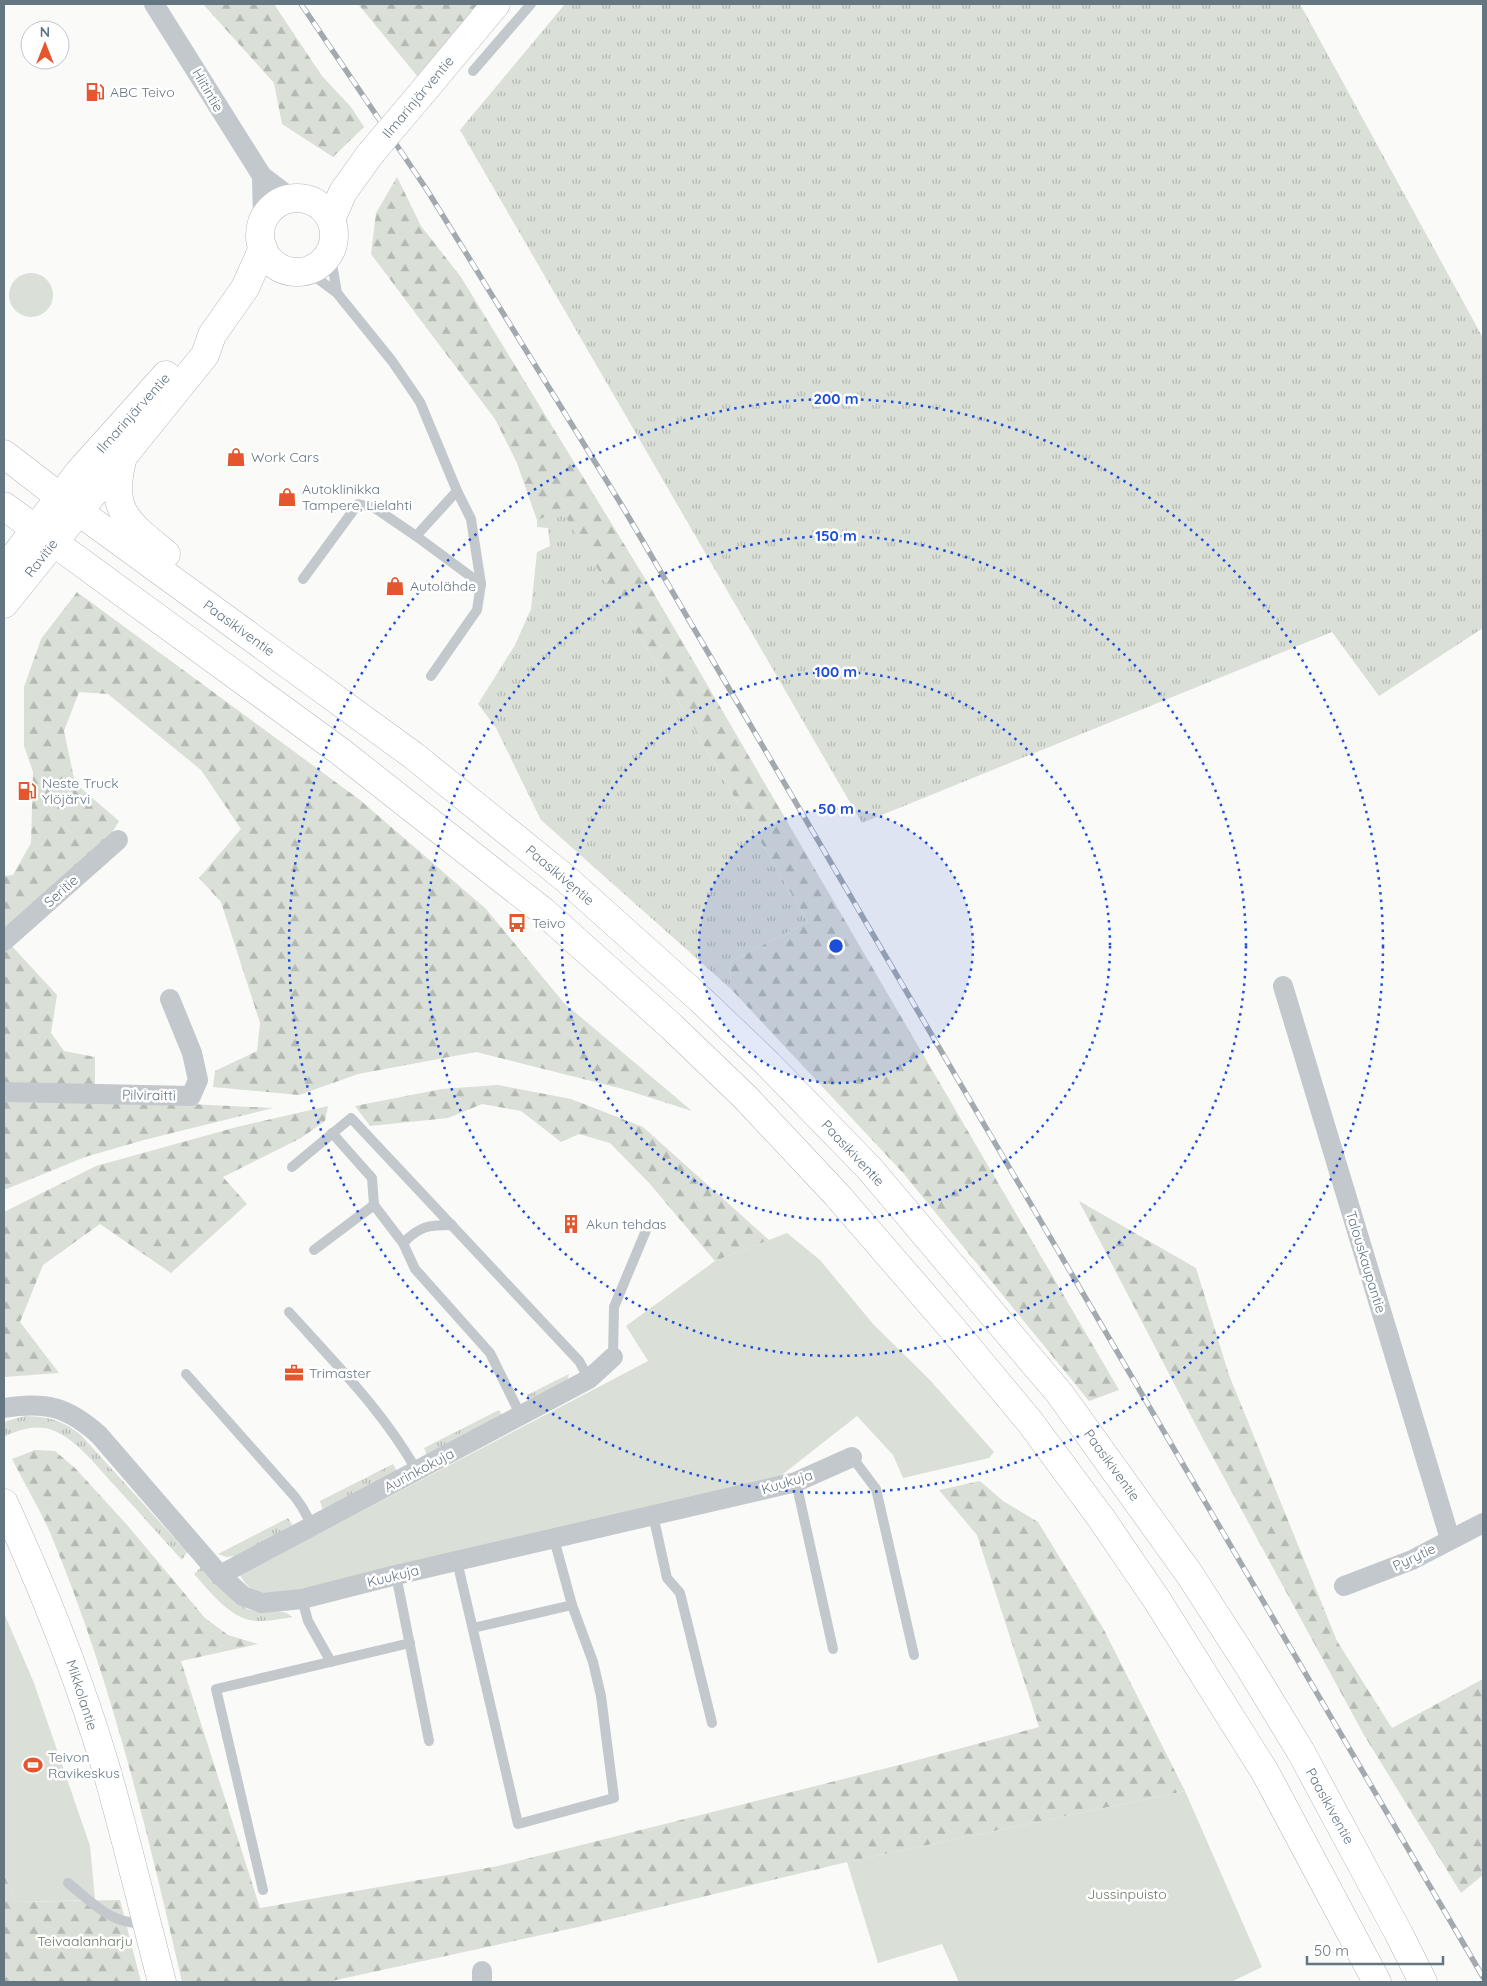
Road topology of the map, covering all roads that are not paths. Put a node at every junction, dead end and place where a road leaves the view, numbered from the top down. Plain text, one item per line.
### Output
1 (154, 4) edge
2 (496, 4) edge
3 (531, 4) edge
4 (473, 71) dead end
5 (262, 176) junction
6 (342, 192) junction
7 (301, 199) junction
8 (263, 220) junction
9 (331, 220) junction
10 (263, 248) junction
11 (330, 252) junction
12 (294, 270) junction
13 (245, 288) junction
14 (337, 293) junction
15 (212, 335) junction
16 (4, 454) edge
17 (123, 456) junction
18 (457, 491) junction
19 (69, 504) junction
20 (4, 506) edge
21 (44, 536) junction
22 (416, 536) junction
23 (4, 570) edge
24 (303, 579) dead end
25 (481, 584) junction
26 (4, 604) edge
27 (253, 638) junction
28 (431, 676) dead end
29 (118, 840) dead end
30 (4, 941) edge
31 (1282, 986) dead end
32 (170, 999) dead end
33 (4, 1092) edge
34 (332, 1133) junction
35 (292, 1167) dead end
36 (374, 1205) junction
37 (452, 1225) junction
38 (647, 1228) dead end
39 (403, 1242) junction
40 (314, 1250) dead end
41 (289, 1312) dead end
42 (613, 1358) joint
43 (186, 1374) dead end
44 (589, 1378) junction
45 (4, 1408) edge
46 (521, 1416) junction
47 (852, 1457) joint
48 (417, 1471) junction
49 (796, 1482) junction
50 (4, 1503) edge
51 (653, 1515) junction
52 (1483, 1523) edge
53 (313, 1527) junction
54 (554, 1539) junction
55 (1450, 1539) junction
56 (457, 1561) junction
57 (220, 1575) junction
58 (396, 1576) junction
59 (1344, 1586) dead end
60 (302, 1599) junction
61 (572, 1605) junction
62 (472, 1628) junction
63 (410, 1643) junction
64 (833, 1649) dead end
65 (914, 1655) dead end
66 (331, 1662) junction
67 (712, 1723) dead end
68 (430, 1741) dead end
69 (68, 1883) dead end
70 (263, 1890) dead end
71 (146, 1922) junction
72 (162, 1982) edge
73 (1377, 1982) edge
74 (1423, 1982) edge

1 - 5 street, Hiitintie
2 - 6 main road, Ilmarinjärventie, bridge
3 - 4 lane
5 - 7 street, Hiitintie
5 - 8 street
6 - 7 main road
6 - 9 main road, Ilmarinjärventie
7 - 8 main road
7 - 9 main road
8 - 10 main road
9 - 11 main road
10 - 12 main road
10 - 13 main road, Ilmarinjärventie
11 - 12 main road
11 - 14 lane
12 - 13 main road, Ilmarinjärventie
12 - 14 lane
13 - 15 main road, Ilmarinjärventie
14 - 18 lane
15 - 17 main road, Ilmarinjärventie
15 - 19 main road, Ilmarinjärventie
16 - 19 main road, Paasikiventie
17 - 19 main road, Ilmarinjärventie
17 - 27 main road
18 - 22 lane
18 - 25 lane
19 - 21 main road, Ravitie
19 - 27 main road, Paasikiventie
20 - 21 main road
21 - 23 main road, Ravitie
21 - 26 main road, Ravitie
21 - 73 main road
22 - 24 lane
22 - 25 lane
25 - 28 lane
27 - 74 main road, Paasikiventie
29 - 30 street, Seritie
31 - 55 street, Talouskaupantie
32 - 33 street, Pilviraitti
34 - 35 lane
34 - 36 lane
34 - 37 lane
36 - 39 lane
36 - 40 lane
37 - 39 lane
37 - 44 lane
38 - 42 lane
39 - 46 lane
41 - 48 lane
42 - 44 street, Aurinkokuja
43 - 53 lane
44 - 46 street, Aurinkokuja
45 - 57 street, Kuukuja
46 - 48 street, Aurinkokuja
47 - 49 street, Kuukuja
47 - 65 lane
48 - 53 street, Aurinkokuja
49 - 51 street, Kuukuja
49 - 64 lane
50 - 71 main road, Mikkolantie
51 - 54 street, Kuukuja
51 - 67 lane
52 - 55 street, Pyrytie
53 - 57 street, Aurinkokuja
54 - 56 street, Kuukuja
54 - 61 lane
55 - 59 street, Pyrytie
56 - 58 street, Kuukuja
56 - 62 lane
57 - 60 street, Kuukuja
58 - 60 street, Kuukuja
58 - 63 lane
60 - 66 lane
61 - 62 lane
61 - 62 lane
63 - 66 lane
63 - 68 lane
66 - 70 lane
69 - 71 lane
71 - 72 main road, Mikkolantie

